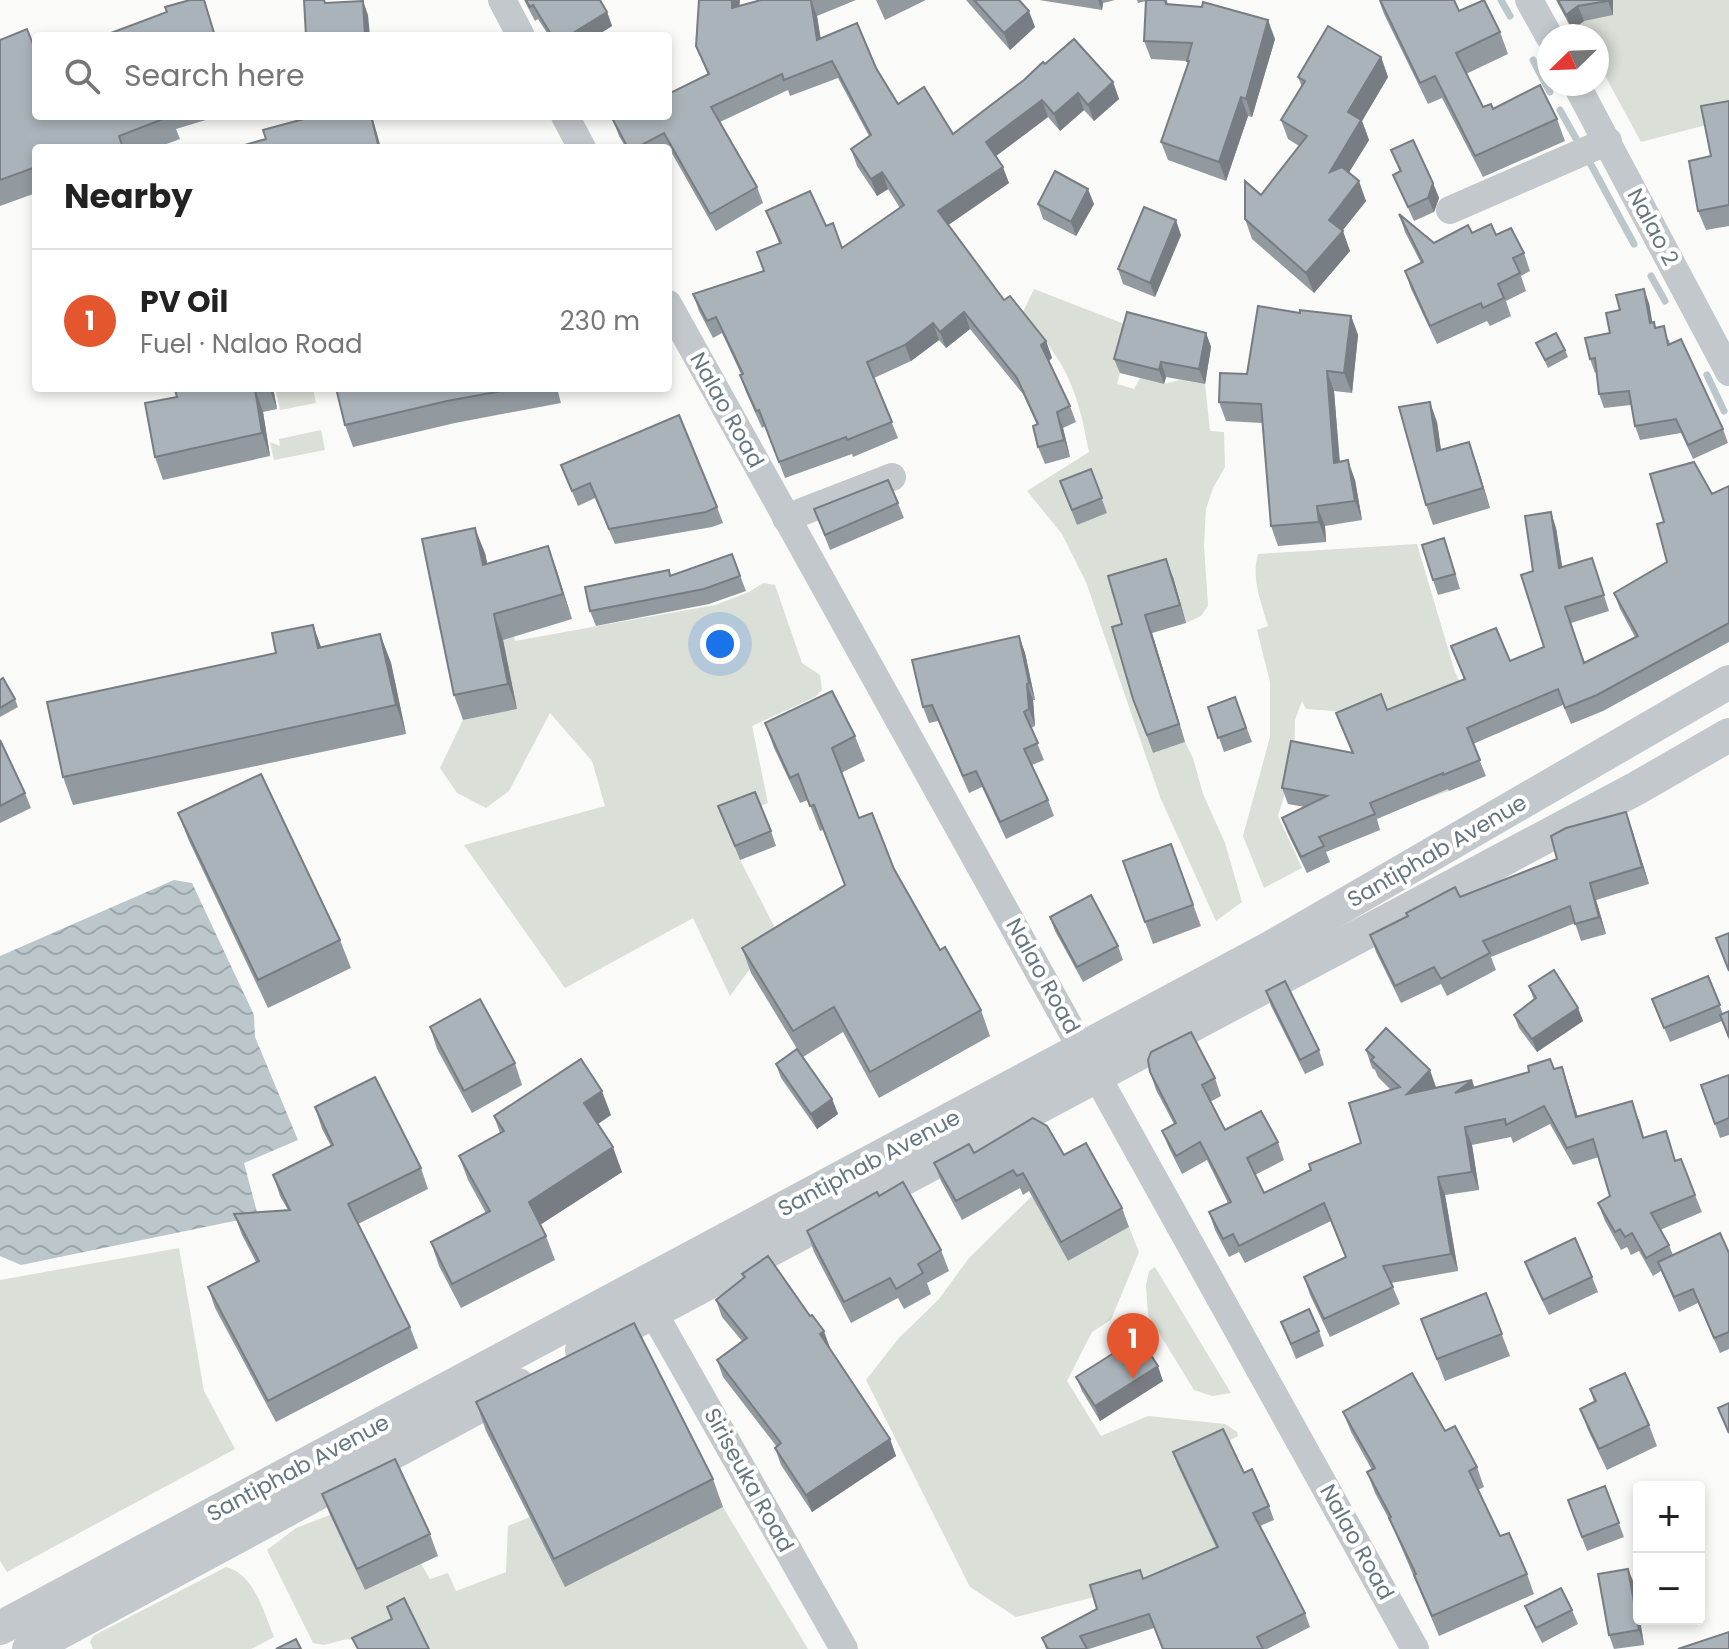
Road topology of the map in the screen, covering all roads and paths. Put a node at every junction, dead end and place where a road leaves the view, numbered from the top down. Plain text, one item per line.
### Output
1 (502, 0) edge
2 (1529, 0) edge
3 (1542, 24) edge
4 (519, 32) edge
5 (1583, 96) edge
6 (567, 120) edge
7 (1608, 141) junction
8 (580, 144) edge
9 (1450, 210) dead end
10 (672, 311) edge
11 (1729, 372) edge
12 (892, 477) dead end
13 (786, 518) junction
14 (1729, 682) edge
15 (1729, 735) edge
16 (1091, 1062) junction
17 (653, 1312) junction
18 (3, 1632) edge
19 (29, 1649) edge
20 (844, 1649) edge
21 (1415, 1649) edge

1 - 4 street
2 - 3 street
5 - 7 street, Nalao 2
6 - 8 street
7 - 9 street
7 - 11 street, Nalao 2
10 - 13 street, Nalao Road
12 - 13 street
13 - 16 street, Nalao Road
14 - 16 street, Santiphab Avenue
15 - 16 street, Santiphab Avenue
16 - 17 street, Santiphab Avenue
16 - 18 street, Santiphab Avenue
16 - 21 street, Nalao Road
17 - 19 street, Santiphab Avenue
17 - 20 street, Siriseuka Road

